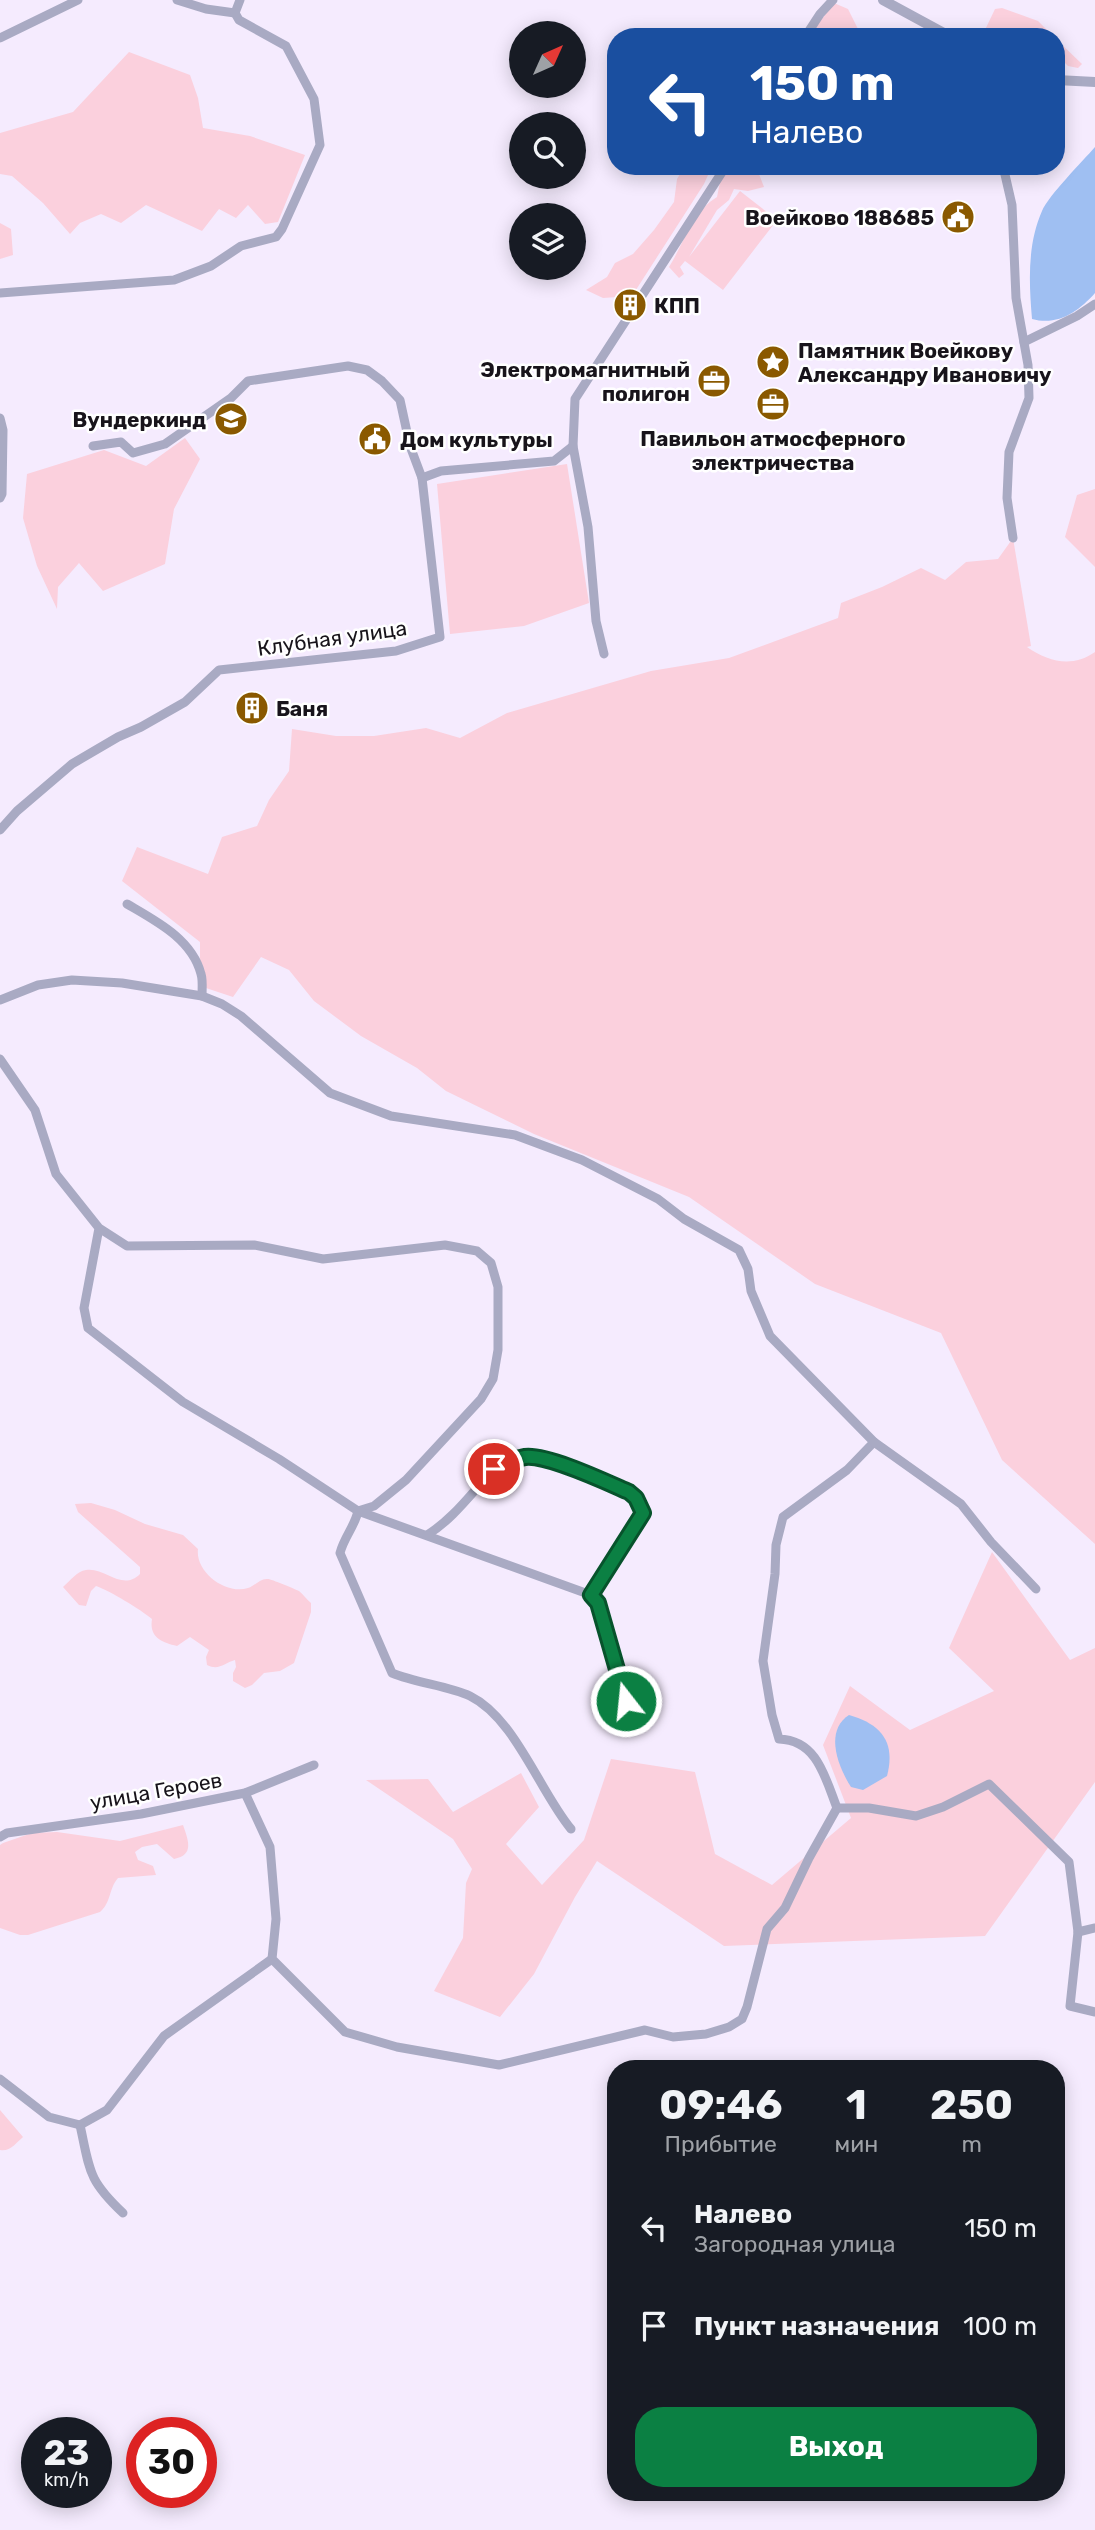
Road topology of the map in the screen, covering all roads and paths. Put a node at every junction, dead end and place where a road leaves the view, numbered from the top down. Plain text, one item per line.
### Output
1 (78, 0) edge
2 (177, 0) edge
3 (240, 0) edge
4 (832, 0) edge
5 (883, 0) edge
6 (234, 13) junction
7 (811, 28) edge
8 (934, 28) edge
9 (0, 38) edge
10 (1065, 80) edge
11 (1095, 82) edge
12 (720, 175) edge
13 (1005, 175) edge
14 (0, 293) edge
15 (1094, 305) edge
16 (1024, 342) junction
17 (0, 418) edge
18 (93, 446) dead end
19 (573, 446) junction
20 (422, 478) junction
21 (0, 498) edge
22 (1013, 538) dead end
23 (604, 654) dead end
24 (0, 830) edge
25 (127, 904) dead end
26 (202, 996) junction
27 (0, 1000) edge
28 (0, 1059) edge
29 (99, 1228) junction
30 (874, 1442) junction
31 (358, 1511) junction
32 (426, 1535) junction
33 (1036, 1589) dead end
34 (591, 1595) junction
35 (626, 1701) dead end
36 (314, 1765) dead end
37 (245, 1793) junction
38 (837, 1808) junction
39 (571, 1829) dead end
40 (0, 1837) edge
41 (1095, 1928) edge
42 (1079, 1932) junction
43 (272, 1959) junction
44 (1095, 2012) edge
45 (0, 2079) edge
46 (80, 2125) junction
47 (123, 2213) dead end

1 - 9 street
2 - 6 street
3 - 6 street
4 - 7 street
5 - 8 street
6 - 14 street
10 - 11 street
12 - 19 street
13 - 16 street
15 - 16 street
16 - 22 street
17 - 21 street
18 - 20 street
19 - 20 street
19 - 23 street
20 - 24 street, Клубная улица
25 - 26 street
26 - 27 street
26 - 30 street
28 - 29 street
29 - 31 street
29 - 31 street
30 - 33 street
30 - 38 street
31 - 32 street
31 - 39 street
32 - 34 street
32 - 34 street
34 - 35 street
36 - 37 street, улица Героев
37 - 40 street, улица Героев
37 - 43 street
38 - 42 street
38 - 43 street
41 - 42 street
42 - 44 street
43 - 46 street
45 - 46 street
46 - 47 street

